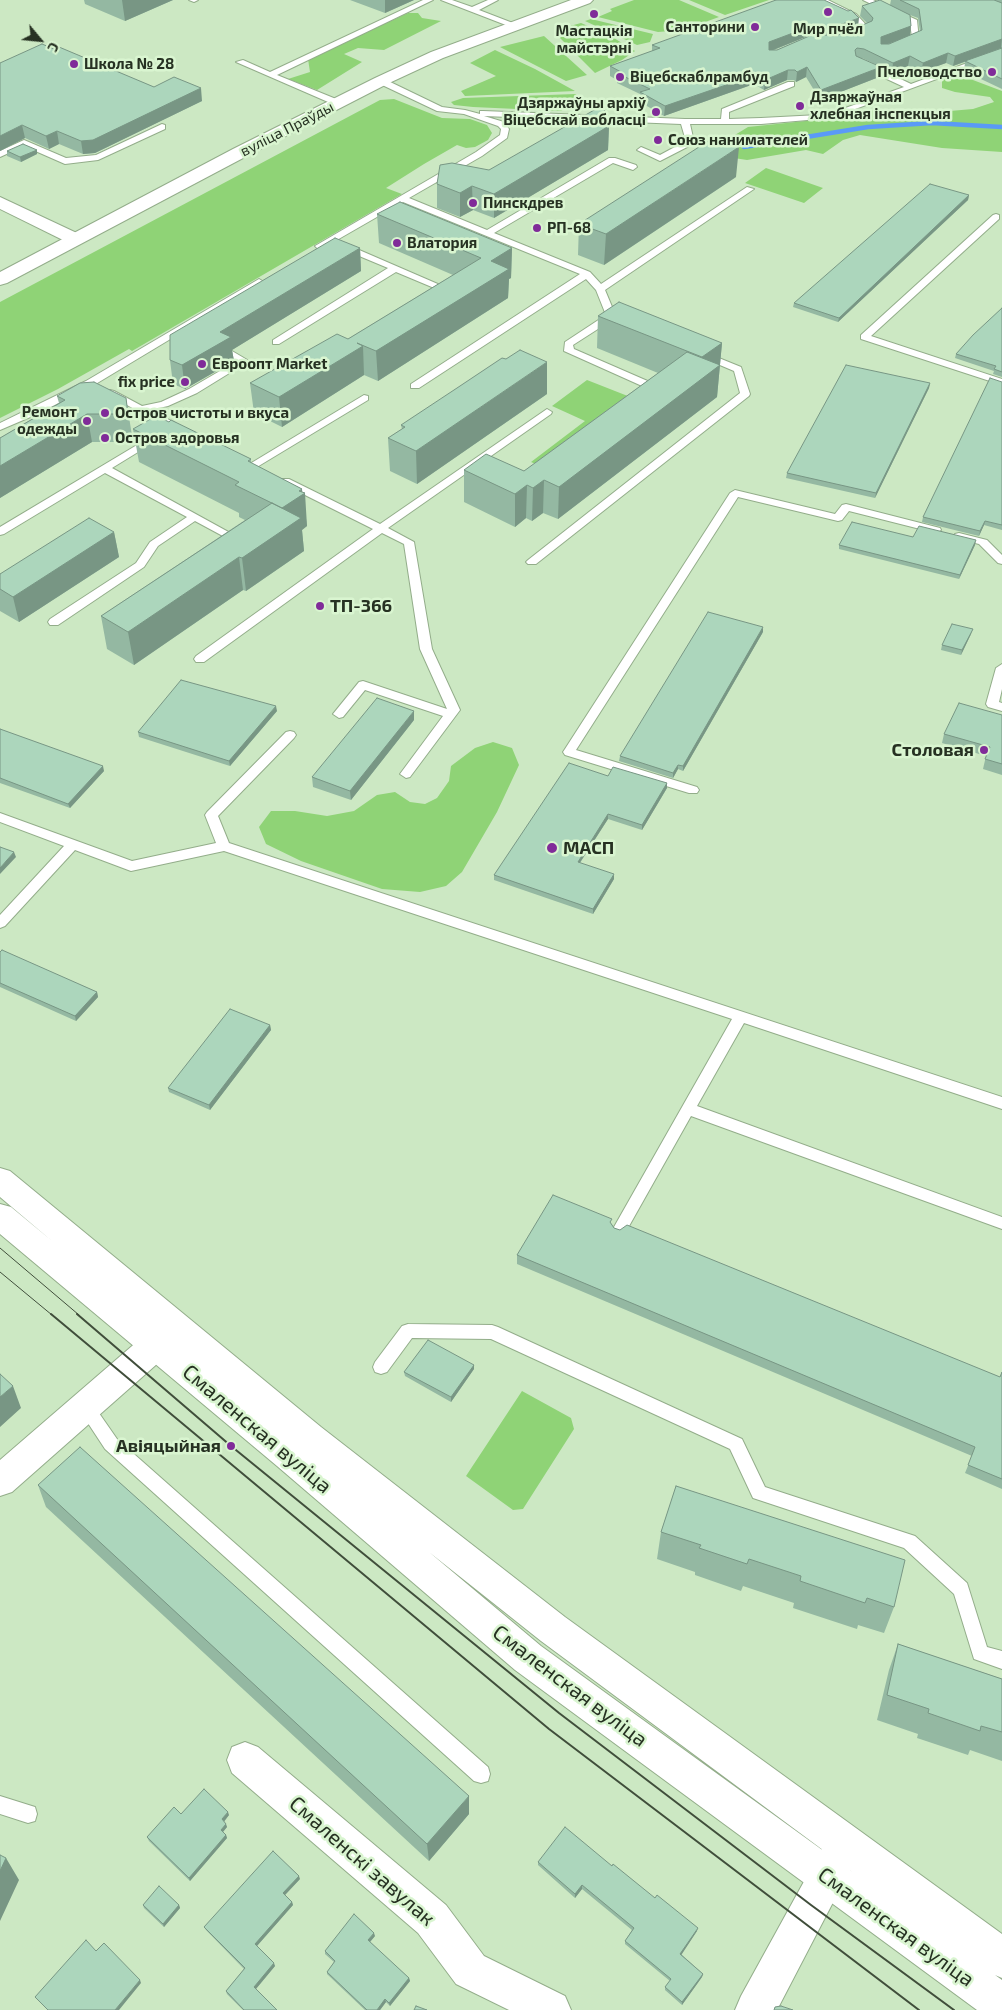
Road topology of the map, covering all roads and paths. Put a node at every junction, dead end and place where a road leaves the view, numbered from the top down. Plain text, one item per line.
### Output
1 (429, 0) edge
2 (446, 0) edge
3 (494, 0) edge
4 (585, 0) edge
5 (822, 0) edge
6 (863, 1) edge
7 (473, 10) junction
8 (514, 25) junction
9 (849, 36) edge
10 (892, 47) edge
11 (1002, 52) edge
12 (240, 62) dead end
13 (859, 62) edge
14 (270, 75) junction
15 (381, 81) junction
16 (791, 84) edge
17 (910, 87) junction
18 (338, 103) junction
19 (465, 112) junction
20 (725, 120) junction
21 (685, 122) junction
22 (162, 127) dead end
23 (641, 150) dead end
24 (0, 154) edge
25 (633, 167) dead end
26 (750, 189) dead end
27 (403, 199) junction
28 (0, 202) edge
29 (996, 217) dead end
30 (488, 233) junction
31 (75, 239) junction
32 (331, 240) junction
33 (309, 253) edge
34 (395, 268) junction
35 (587, 274) junction
36 (2, 275) edge
37 (270, 275) edge
38 (442, 288) edge
39 (600, 289) junction
40 (611, 316) junction
41 (630, 324) edge
42 (276, 342) dead end
43 (693, 350) edge
44 (232, 354) edge
45 (1002, 382) edge
46 (90, 383) junction
47 (415, 386) dead end
48 (655, 388) edge
49 (364, 398) dead end
50 (141, 409) junction
51 (547, 412) dead end
52 (0, 427) edge
53 (253, 465) edge
54 (104, 468) junction
55 (279, 478) edge
56 (194, 517) junction
57 (381, 528) junction
58 (0, 532) edge
59 (238, 540) edge
60 (1002, 561) edge
61 (532, 562) dead end
62 (54, 622) dead end
63 (200, 659) dead end
64 (1002, 668) edge
65 (1002, 707) edge
66 (339, 714) dead end
67 (451, 714) junction
68 (290, 736) dead end
69 (406, 774) dead end
70 (693, 790) dead end
71 (0, 817) edge
72 (73, 844) junction
73 (224, 846) junction
74 (0, 923) edge
75 (740, 1017) junction
76 (1002, 1103) edge
77 (688, 1109) junction
78 (0, 1180) edge
79 (0, 1216) edge
80 (1002, 1223) edge
81 (619, 1231) edge
82 (166, 1336) junction
83 (382, 1367) dead end
84 (86, 1408) junction
85 (0, 1481) edge
86 (1002, 1660) edge
87 (245, 1760) dead end
88 (481, 1774) dead end
89 (0, 1805) edge
90 (28, 1814) dead end
91 (845, 1843) junction
92 (827, 1876) junction
93 (1002, 1958) edge
94 (1002, 2004) edge
95 (551, 2010) edge
96 (755, 2010) edge

1 - 14 lane
2 - 7 lane
3 - 7 lane
4 - 8 main road, вуліца Праўды
5 - 9 lane
6 - 10 lane
7 - 8 lane
8 - 15 main road, вуліца Праўды
11 - 17 lane
12 - 14 lane
13 - 17 lane
14 - 18 lane
15 - 18 main road, вуліца Праўды
15 - 19 lane
16 - 20 lane
17 - 20 lane
18 - 31 main road, вуліца Праўды
19 - 21 lane
19 - 27 lane
20 - 21 lane
21 - 23 lane
22 - 24 lane
25 - 30 lane
26 - 39 lane
27 - 30 lane
27 - 32 lane
28 - 31 main road
29 - 45 lane
30 - 35 lane
31 - 36 main road, вуліца Праўды
32 - 33 lane
32 - 34 lane
34 - 38 lane
34 - 42 lane
35 - 39 lane
35 - 47 lane
37 - 46 lane
39 - 40 lane
40 - 41 lane
40 - 48 lane
43 - 61 lane
44 - 50 lane
46 - 50 lane
46 - 52 lane
49 - 53 lane
50 - 54 lane
51 - 57 lane
54 - 56 lane
54 - 58 lane
55 - 57 lane
56 - 59 lane
56 - 62 lane
57 - 63 lane
57 - 67 lane
60 - 70 lane
64 - 65 lane
66 - 67 lane
67 - 69 lane
68 - 73 lane
71 - 72 lane
72 - 73 lane
72 - 74 lane
73 - 75 lane
75 - 76 lane
75 - 77 lane
77 - 80 lane
77 - 81 lane
78 - 82 main road, Смаленская вуліца
79 - 82 main road, Смаленская вуліца
82 - 84 main road
82 - 91 main road, Смаленская вуліца
82 - 92 main road, Смаленская вуліца
83 - 86 lane
84 - 85 main road
84 - 88 lane
87 - 95 main road, Смаленскі завулак
89 - 90 lane
91 - 92 main road
91 - 93 main road, Смаленская вуліца
92 - 94 main road, Смаленская вуліца
92 - 96 main road

